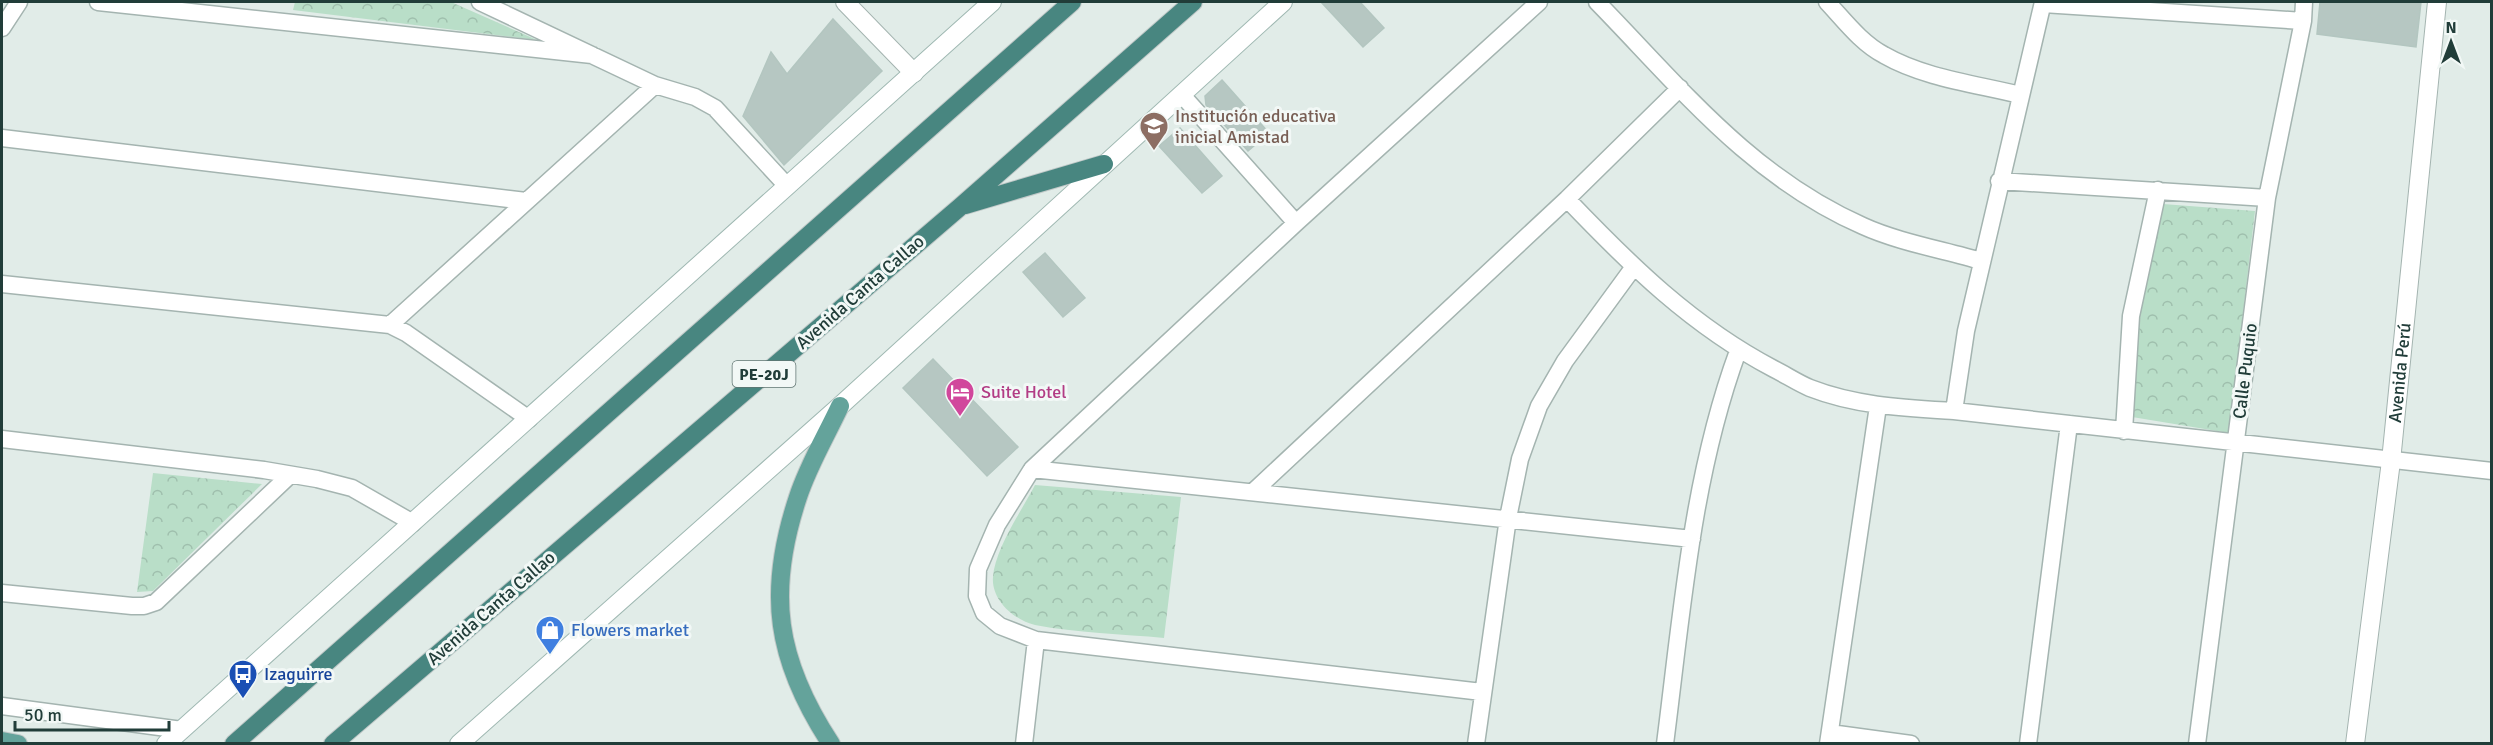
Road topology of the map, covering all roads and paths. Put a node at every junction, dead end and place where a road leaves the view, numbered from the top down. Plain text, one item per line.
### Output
1 (19, 2) edge
2 (98, 2) edge
3 (480, 2) edge
4 (845, 2) edge
5 (992, 2) edge
6 (1072, 2) edge
7 (1193, 2) edge
8 (1283, 2) edge
9 (1539, 2) edge
10 (1598, 2) edge
11 (1827, 2) edge
12 (2304, 2) edge
13 (2437, 2) edge
14 (2043, 3) edge
15 (2303, 21) junction
16 (2, 28) edge
17 (592, 55) junction
18 (914, 73) junction
19 (656, 85) junction
20 (1680, 88) junction
21 (2020, 94) junction
22 (1182, 95) junction
23 (2, 138) edge
24 (1104, 164) junction
25 (1999, 181) junction
26 (787, 186) junction
27 (2158, 190) junction
28 (2267, 198) junction
29 (1567, 199) junction
30 (526, 201) junction
31 (960, 207) junction
32 (1296, 223) junction
33 (1981, 261) junction
34 (1633, 268) junction
35 (2, 284) edge
36 (390, 325) junction
37 (1738, 351) junction
38 (840, 406) junction
39 (1878, 406) junction
40 (1954, 411) junction
41 (529, 419) junction
42 (2069, 424) junction
43 (2124, 431) junction
44 (2, 439) edge
45 (2236, 443) junction
46 (2391, 461) junction
47 (1032, 470) junction
48 (2492, 471) edge
49 (290, 475) junction
50 (1254, 491) junction
51 (1508, 518) junction
52 (413, 523) junction
53 (1692, 539) junction
54 (2, 593) edge
55 (1036, 640) junction
56 (1482, 692) junction
57 (2, 706) edge
58 (182, 730) junction
59 (1829, 738) edge
60 (166, 744) edge
61 (234, 744) edge
62 (333, 744) edge
63 (459, 744) edge
64 (831, 744) edge
65 (1024, 744) edge
66 (1476, 744) edge
67 (1665, 744) edge
68 (1911, 744) edge
69 (2028, 744) edge
70 (2197, 744) edge
71 (2355, 744) edge

1 - 16 street
2 - 17 street
3 - 17 street
4 - 18 main road
5 - 18 main road
6 - 61 highway
7 - 31 highway, Avenida Canta Callao / PE-20J
8 - 22 main road
9 - 32 street
10 - 20 street
11 - 21 street
12 - 15 street, Calle Puquio
13 - 46 main road, Avenida Perú
14 - 15 street
14 - 21 street
15 - 28 street, Calle Puquio
17 - 19 street
18 - 26 main road
19 - 26 street
19 - 30 street
20 - 29 street
20 - 33 street
21 - 25 street
22 - 24 main road
22 - 32 street
23 - 30 street
24 - 31 highway
24 - 38 main road
25 - 27 street
25 - 33 street
26 - 41 main road
27 - 28 street
27 - 43 street
28 - 45 street, Calle Puquio
29 - 34 street
29 - 50 street
30 - 36 street
31 - 62 highway, Avenida Canta Callao / PE-20J
32 - 47 street
33 - 40 street
34 - 37 street
34 - 51 street
35 - 36 street
36 - 41 street
37 - 39 street
37 - 53 street
38 - 63 main road
38 - 64 main road
39 - 40 street
39 - 59 street
40 - 42 street
41 - 52 main road
42 - 43 street
42 - 69 street
43 - 45 street
44 - 49 street
45 - 46 street
45 - 70 street, Calle Puquio
46 - 48 street
46 - 71 main road, Avenida Perú
47 - 50 street
47 - 55 street
49 - 52 street
49 - 54 street
50 - 51 street
51 - 53 street
51 - 56 street
52 - 58 main road
53 - 67 street
55 - 56 street
55 - 65 street
56 - 66 street
57 - 58 street
58 - 60 main road
59 - 68 street

